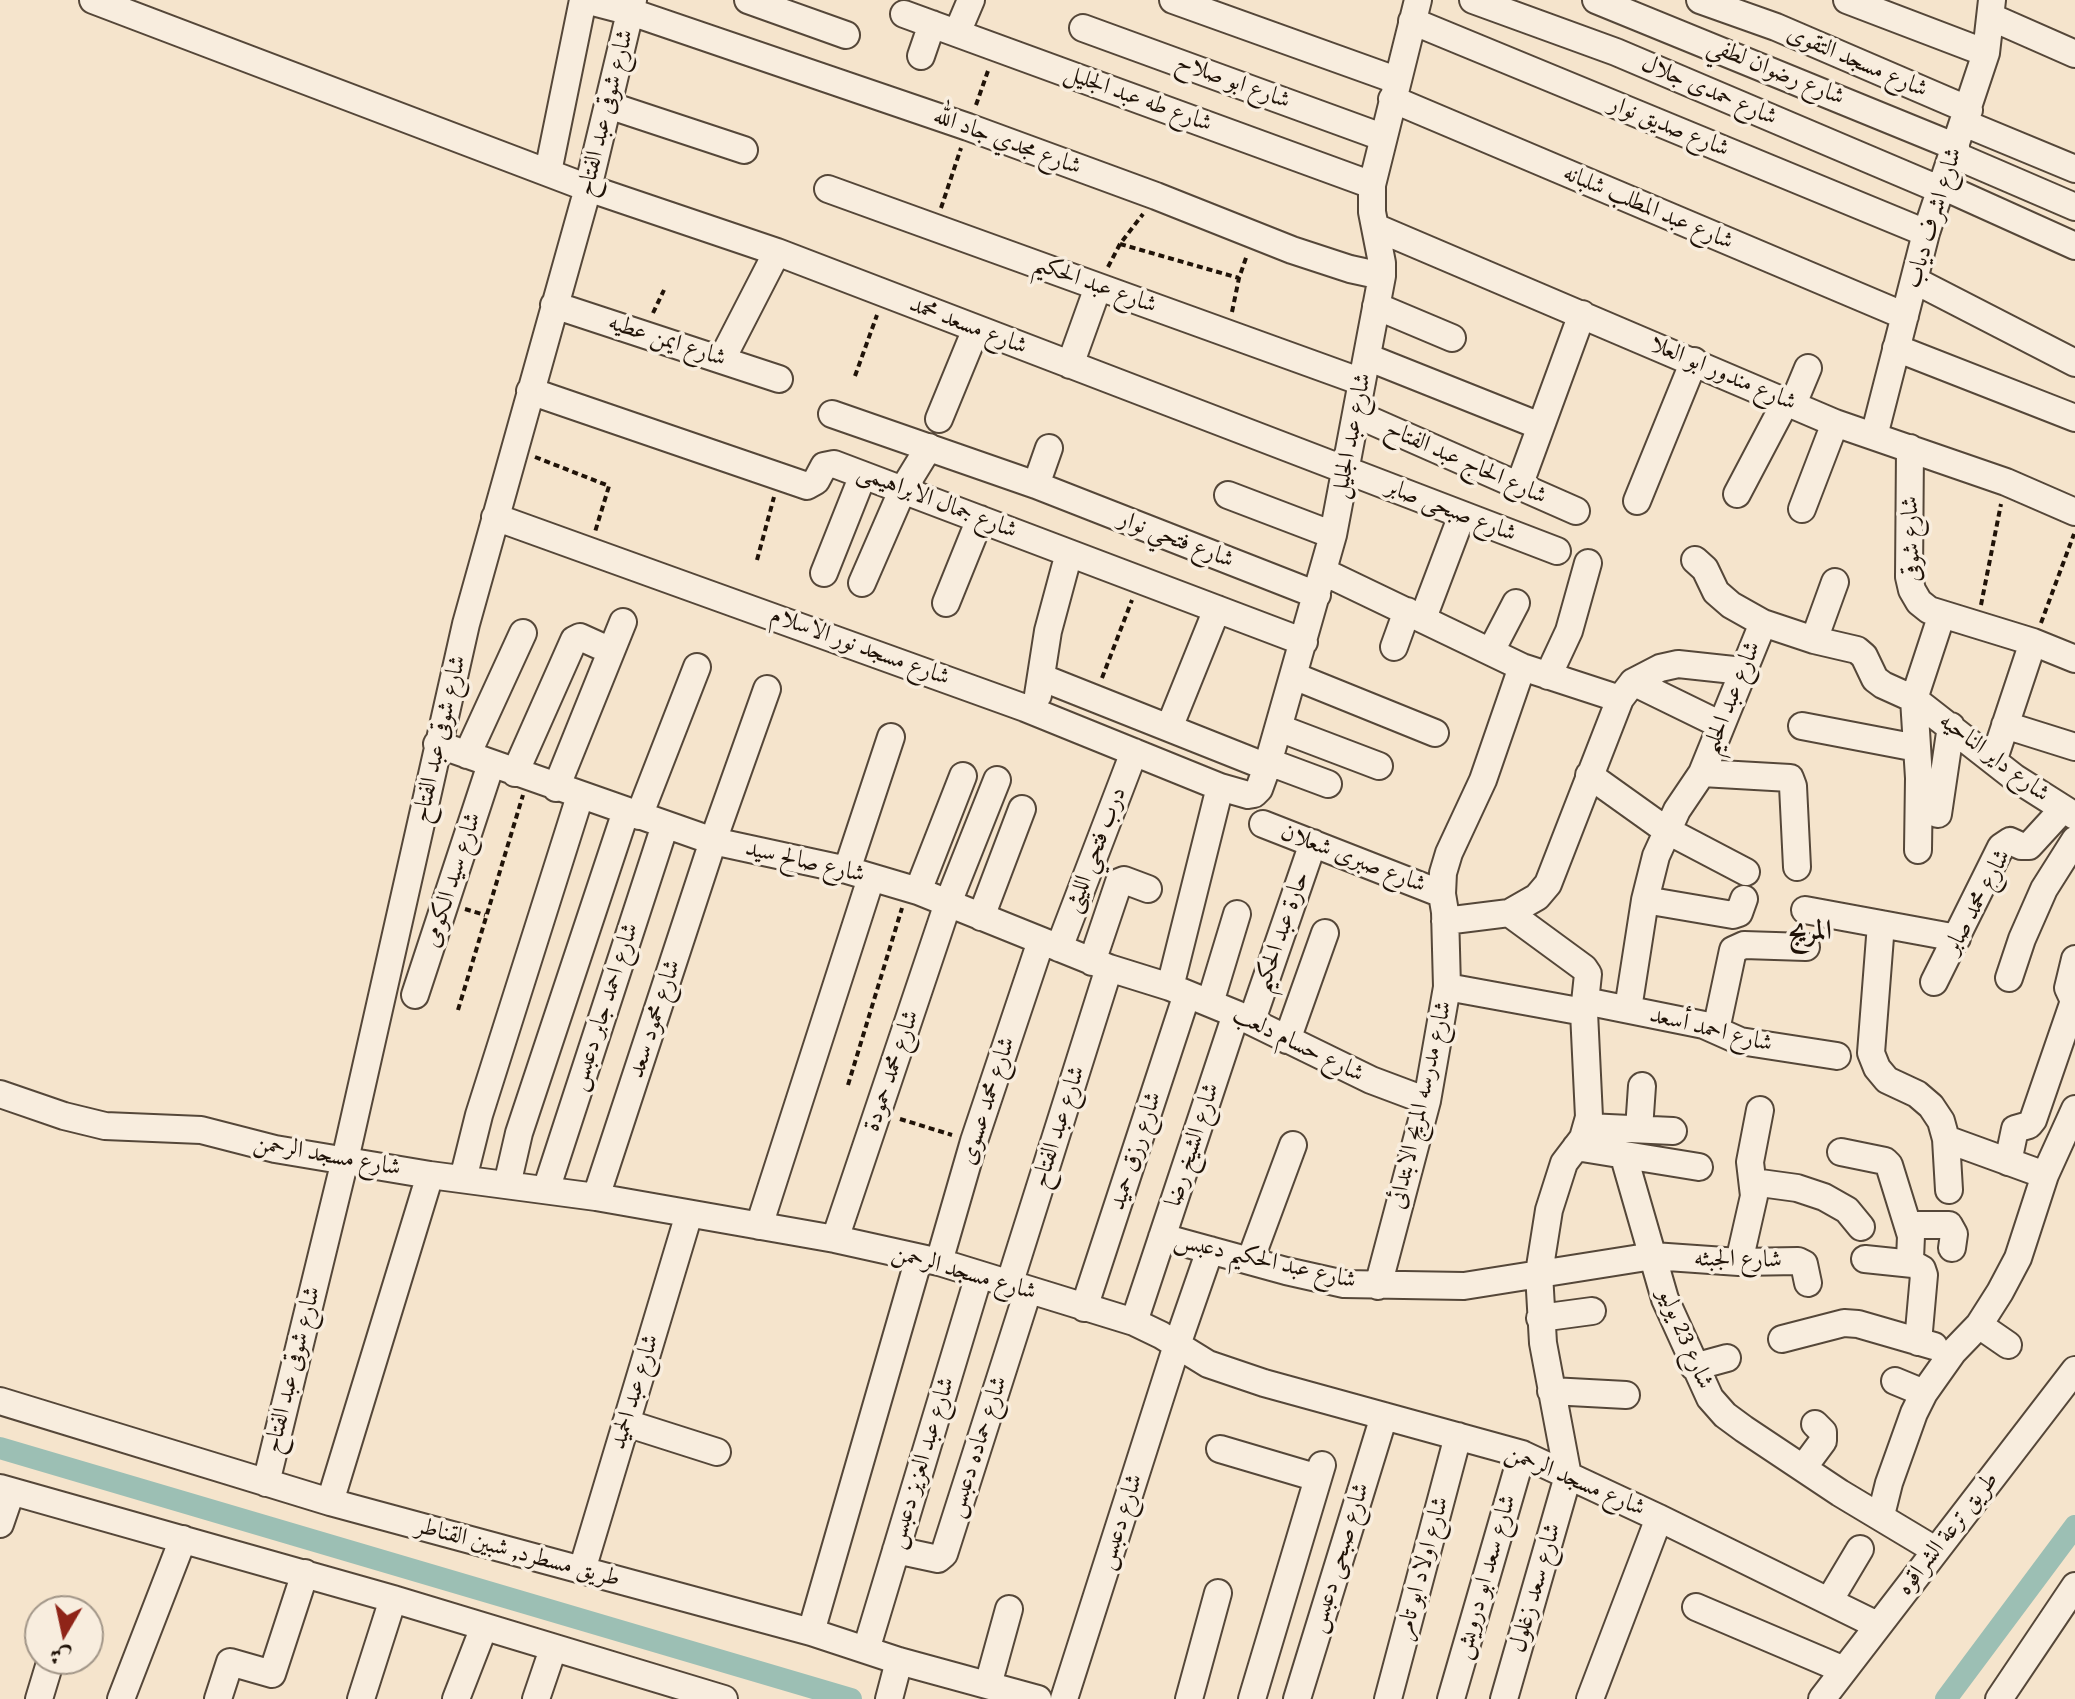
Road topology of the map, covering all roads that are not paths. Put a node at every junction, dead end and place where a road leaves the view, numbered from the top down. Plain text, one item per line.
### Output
1 (93, 0) edge
2 (584, 0) edge
3 (748, 0) edge
4 (971, 0) edge
5 (1173, 0) edge
6 (1473, 0) edge
7 (1596, 0) edge
8 (1700, 0) edge
9 (1847, 0) edge
10 (632, 6) edge
11 (1639, 7) edge
12 (1992, 9) edge
13 (1415, 10) edge
14 (904, 14) dead end
15 (944, 28) junction
16 (1083, 28) dead end
17 (846, 35) dead end
18 (1616, 52) junction
19 (1986, 53) junction
20 (2075, 54) edge
21 (921, 56) dead end
22 (1394, 90) junction
23 (608, 105) junction
24 (1960, 133) junction
25 (1382, 137) junction
26 (744, 150) dead end
27 (2075, 169) edge
28 (548, 172) junction
29 (1372, 185) junction
30 (588, 188) junction
31 (1942, 188) junction
32 (828, 189) dead end
33 (2075, 207) edge
34 (1375, 227) junction
35 (1926, 233) junction
36 (2075, 246) edge
37 (777, 252) junction
38 (1382, 276) junction
39 (1914, 280) junction
40 (1098, 287) junction
41 (554, 305) junction
42 (1376, 306) junction
43 (1582, 314) junction
44 (1905, 316) junction
45 (976, 329) junction
46 (1452, 338) dead end
47 (1896, 348) junction
48 (722, 359) junction
49 (1694, 361) junction
50 (2075, 363) edge
51 (1070, 365) junction
52 (1808, 368) dead end
53 (1364, 370) junction
54 (779, 379) dead end
55 (530, 391) junction
56 (1790, 403) junction
57 (832, 414) dead end
58 (1356, 414) junction
59 (2075, 418) edge
60 (939, 419) dead end
61 (1835, 423) junction
62 (1540, 426) junction
63 (1874, 436) junction
64 (929, 447) junction
65 (1049, 448) dead end
66 (1910, 448) junction
67 (1346, 472) junction
68 (863, 475) junction
69 (1036, 485) junction
70 (1519, 486) junction
71 (902, 491) junction
72 (1737, 494) dead end
73 (1228, 495) dead end
74 (1637, 501) dead end
75 (1802, 509) dead end
76 (1576, 511) dead end
77 (2075, 512) edge
78 (1462, 515) junction
79 (495, 517) junction
80 (980, 519) junction
81 (1333, 535) junction
82 (1557, 551) dead end
83 (1069, 553) junction
84 (1695, 560) dead end
85 (1588, 563) dead end
86 (824, 573) dead end
87 (1835, 582) dead end
88 (862, 583) dead end
89 (1321, 584) junction
90 (946, 603) dead end
91 (1516, 603) dead end
92 (1217, 609) junction
93 (1415, 614) junction
94 (1942, 614) junction
95 (623, 622) dead end
96 (1763, 623) junction
97 (523, 633) dead end
98 (1814, 640) junction
99 (1304, 642) junction
100 (2033, 642) junction
101 (1394, 647) dead end
102 (611, 651) junction
103 (1491, 651) junction
104 (2075, 659) edge
105 (697, 667) dead end
106 (1522, 667) junction
107 (1743, 671) junction
108 (1294, 676) junction
109 (1548, 676) junction
110 (1043, 678) junction
111 (767, 689) dead end
112 (1627, 691) junction
113 (1914, 699) junction
114 (1025, 708) junction
115 (1721, 725) junction
116 (2005, 725) junction
117 (1802, 726) dead end
118 (1951, 726) junction
119 (1169, 728) junction
120 (1279, 728) junction
121 (1435, 733) dead end
122 (891, 737) dead end
123 (437, 744) junction
124 (2075, 747) edge
125 (1917, 748) junction
126 (1134, 752) junction
127 (1994, 759) junction
128 (1268, 764) junction
129 (1379, 766) dead end
130 (501, 767) junction
131 (1702, 773) junction
132 (1589, 775) junction
133 (963, 776) dead end
134 (997, 780) dead end
135 (1328, 784) dead end
136 (1220, 787) junction
137 (568, 792) junction
138 (1022, 809) dead end
139 (2069, 813) edge
140 (632, 814) junction
141 (1938, 814) dead end
142 (1263, 824) dead end
143 (665, 825) junction
144 (1666, 830) junction
145 (2075, 840) edge
146 (713, 841) junction
147 (1313, 843) junction
148 (1918, 850) dead end
149 (1797, 867) dead end
150 (1746, 872) dead end
151 (859, 874) junction
152 (1148, 889) dead end
153 (912, 890) junction
154 (1442, 894) junction
155 (1744, 899) dead end
156 (1645, 900) junction
157 (948, 903) junction
158 (1805, 910) dead end
159 (1509, 913) junction
160 (1237, 914) dead end
161 (981, 917) junction
162 (1445, 921) junction
163 (1881, 924) junction
164 (1325, 933) dead end
165 (1957, 938) junction
166 (1050, 944) junction
167 (1806, 947) dead end
168 (2075, 959) edge
169 (1101, 965) junction
170 (2009, 978) dead end
171 (1934, 982) dead end
172 (1447, 987) junction
173 (415, 995) dead end
174 (1189, 995) junction
175 (1585, 1007) junction
176 (1628, 1009) junction
177 (1244, 1017) junction
178 (1716, 1030) junction
179 (1287, 1040) junction
180 (1837, 1056) dead end
181 (1642, 1086) dead end
182 (0, 1094) edge
183 (1427, 1101) junction
184 (1760, 1110) dead end
185 (2074, 1112) edge
186 (1639, 1129) junction
187 (1673, 1131) dead end
188 (1582, 1137) junction
189 (1946, 1139) junction
190 (1293, 1145) dead end
191 (1841, 1152) dead end
192 (1624, 1157) junction
193 (345, 1160) junction
194 (2008, 1162) junction
195 (1699, 1167) dead end
196 (430, 1175) junction
197 (2045, 1175) junction
198 (463, 1179) junction
199 (1753, 1182) junction
200 (507, 1185) junction
201 (546, 1190) junction
202 (1949, 1190) dead end
203 (596, 1197) junction
204 (689, 1214) junction
205 (1908, 1225) junction
206 (759, 1226) junction
207 (1861, 1227) dead end
208 (1162, 1237) junction
209 (835, 1239) junction
210 (1952, 1248) dead end
211 (1210, 1250) junction
212 (1653, 1256) junction
213 (1865, 1259) dead end
214 (929, 1260) junction
215 (1250, 1261) junction
216 (1739, 1262) junction
217 (1913, 1264) junction
218 (1539, 1273) junction
219 (979, 1275) junction
220 (1808, 1283) dead end
221 (1378, 1286) junction
222 (1018, 1288) junction
223 (1084, 1308) junction
224 (1592, 1311) dead end
225 (1540, 1318) junction
226 (1134, 1322) junction
227 (1979, 1325) junction
228 (1782, 1339) dead end
229 (1918, 1342) junction
230 (1177, 1345) junction
231 (2008, 1345) dead end
232 (1953, 1352) junction
233 (1727, 1358) dead end
234 (1694, 1367) junction
235 (2075, 1370) edge
236 (1895, 1381) dead end
237 (1551, 1391) junction
238 (1924, 1393) junction
239 (1626, 1395) dead end
240 (0, 1401) edge
241 (1384, 1416) junction
242 (626, 1423) junction
243 (1815, 1424) dead end
244 (1458, 1436) junction
245 (1220, 1449) dead end
246 (717, 1452) dead end
247 (1522, 1454) junction
248 (1803, 1468) junction
249 (1568, 1476) junction
250 (266, 1483) junction
251 (5, 1490) edge
252 (330, 1502) junction
253 (1881, 1515) junction
254 (1659, 1518) junction
255 (0, 1524) edge
256 (183, 1539) junction
257 (1860, 1549) dead end
258 (896, 1550) junction
259 (1935, 1550) junction
260 (582, 1570) junction
261 (305, 1573) junction
262 (2075, 1586) edge
263 (1218, 1593) dead end
264 (393, 1599) junction
265 (1829, 1601) junction
266 (1696, 1607) dead end
267 (1009, 1609) dead end
268 (1877, 1625) junction
269 (484, 1627) junction
270 (811, 1632) junction
271 (553, 1649) junction
272 (866, 1650) junction
273 (1844, 1670) junction
274 (46, 1675) edge
275 (894, 1681) edge
276 (988, 1685) junction
277 (648, 1688) edge
278 (39, 1699) edge
279 (121, 1699) edge
280 (218, 1699) edge
281 (361, 1699) edge
282 (456, 1699) edge
283 (536, 1699) edge
284 (724, 1699) edge
285 (1038, 1699) edge
286 (1064, 1699) edge
287 (1189, 1699) edge
288 (1252, 1699) edge
289 (1297, 1699) edge
290 (1388, 1699) edge
291 (1451, 1699) edge
292 (1504, 1699) edge
293 (1590, 1699) edge
294 (1822, 1699) edge
295 (1999, 1699) edge

1 - 28 street, شارع مسعد محمد
2 - 10 street, شارع مجدي جاد الله
2 - 28 street, شارع شوقى عبد الفتاح
3 - 17 street
4 - 15 street
5 - 22 street, شارع عبد المطلب شلبانه
6 - 18 street, شارع حمدى جلال
7 - 11 street, شارع رضوان لطفي
8 - 24 street, شارع مسجد التقوى
9 - 19 street
10 - 23 street, شارع شوقى عبد الفتاح
10 - 38 street, شارع مجدي جاد الله
11 - 18 street
11 - 24 street, شارع رضوان لطفي
12 - 19 street, شارع اشرف دياب
12 - 20 street
13 - 22 street
13 - 35 street, شارع صديق نوار
14 - 15 street, شارع طه عبد الجليل
15 - 21 street
15 - 29 street, شارع طه عبد الجليل
16 - 25 street, شارع ابو صلاح
18 - 31 street, شارع حمدى جلال
19 - 24 street, شارع اشرف دياب
22 - 25 street
22 - 44 street, شارع عبد المطلب شلبانه
23 - 26 street
23 - 30 street, شارع شوقى عبد الفتاح
24 - 27 street
24 - 31 street, شارع اشرف دياب
24 - 33 street
25 - 29 street
28 - 30 street, شارع مسعد محمد
29 - 34 street
30 - 37 street, شارع مسعد محمد
30 - 41 street, شارع شوقى عبد الفتاح
31 - 35 street, شارع اشرف دياب
31 - 36 street, شارع حمدى جلال
32 - 40 street, شارع عبد الحكيم
34 - 38 street
34 - 43 street, شارع مندور ابو العلا
35 - 39 street, شارع اشرف دياب
37 - 45 street, شارع مسعد محمد
37 - 48 street
38 - 42 street, شارع عبد الجليل
39 - 44 street, شارع اشرف دياب
39 - 50 street
40 - 51 street
40 - 53 street, شارع عبد الحكيم
41 - 48 street, شارع ايمن عطيه
41 - 55 street, شارع شوقى عبد الفتاح
42 - 46 street
42 - 53 street, شارع عبد الجليل
43 - 49 street, شارع مندور ابو العلا
43 - 62 street
44 - 47 street, شارع اشرف دياب
45 - 51 street, شارع مسعد محمد
45 - 60 street
47 - 59 street
47 - 63 street, شارع اشرف دياب
48 - 54 street, شارع ايمن عطيه
49 - 56 street, شارع مندور ابو العلا
49 - 74 street
51 - 67 street, شارع مسعد محمد
52 - 56 street
53 - 58 street, شارع عبد الجليل
53 - 62 street, شارع عبد الحكيم
55 - 68 street, شارع جمال الابراهيمى
55 - 79 street, شارع شوقى عبد الفتاح
56 - 61 street, شارع مندور ابو العلا
56 - 72 street
57 - 64 street, شارع فتحي نوار
58 - 67 street, شارع عبد الجليل
58 - 70 street, شارع الحاج عبد الفتاح
61 - 63 street, شارع مندور ابو العلا
61 - 75 street
62 - 70 street
63 - 66 street, شارع مندور ابو العلا
64 - 69 street, شارع فتحي نوار
64 - 71 street
65 - 69 street
66 - 77 street, شارع مندور ابو العلا
66 - 94 street, شارع شوقى
67 - 78 street, شارع صبحى صابر
67 - 81 street, شارع عبد الجليل
68 - 71 street, شارع جمال الابراهيمى
68 - 86 street
69 - 89 street, شارع فتحي نوار
70 - 76 street, شارع الحاج عبد الفتاح
71 - 80 street, شارع جمال الابراهيمى
71 - 88 street
73 - 81 street
78 - 82 street, شارع صبحى صابر
78 - 93 street
79 - 114 street, شارع مسجد نور الاسلام
79 - 123 street, شارع شوقى عبد الفتاح
80 - 83 street, شارع جمال الابراهيمى
80 - 90 street
81 - 89 street, شارع عبد الجليل
83 - 92 street, شارع جمال الابراهيمى
83 - 110 street
84 - 96 street, شارع داير الناحيه
85 - 109 street
87 - 98 street
89 - 93 street
89 - 99 street, شارع عبد الجليل
91 - 103 street
92 - 99 street, شارع جمال الابراهيمى
92 - 119 street
93 - 101 street
93 - 103 street
94 - 100 street
94 - 113 street
95 - 102 street
96 - 98 street, شارع داير الناحيه
96 - 107 street, شارع عبد الحليم
97 - 130 street
98 - 113 street, شارع داير الناحيه
99 - 108 street, شارع عبد الجليل
100 - 104 street
100 - 116 street
102 - 130 street
102 - 137 street
103 - 106 street
105 - 140 street
106 - 109 street
106 - 154 street, شارع مدرسه المريج الابتدائى
107 - 112 street
107 - 115 street, شارع عبد الحليم
108 - 120 street, شارع عبد الجليل
108 - 121 street
109 - 112 street
110 - 114 street
110 - 119 street
111 - 146 street, شارع محمود سعد
112 - 115 street
112 - 132 street
113 - 118 street, شارع داير الناحيه
113 - 125 street
114 - 126 street, شارع مسجد نور الاسلام
115 - 131 street, شارع عبد الحليم
116 - 124 street
116 - 127 street
117 - 125 street
118 - 127 street, شارع داير الناحيه
118 - 141 street
119 - 128 street
120 - 128 street, شارع عبد الجليل
120 - 129 street
122 - 151 street
123 - 130 street, شارع صالح سيد
123 - 193 street, شارع شوقى عبد الفتاح
125 - 148 street
126 - 136 street, شارع مسجد نور الاسلام
126 - 166 street, درب فتحي الليثى
127 - 139 street, شارع داير الناحيه
128 - 135 street
128 - 136 street, شارع مسجد نور الاسلام
130 - 137 street, شارع صالح سيد
130 - 173 street, شارع سيد الكومى
131 - 144 street
131 - 149 street
132 - 144 street
132 - 159 street
133 - 153 street
134 - 157 street, شارع محمد حمودة
136 - 174 street
137 - 140 street, شارع صالح سيد
137 - 198 street
138 - 161 street
139 - 165 street, شارع محمد صابر
140 - 143 street, شارع صالح سيد
140 - 200 street
142 - 147 street, شارع صبرى شعلان
143 - 146 street, شارع صالح سيد
143 - 201 street, شارع احمد جابر دعبس
144 - 150 street
144 - 156 street
145 - 170 street
146 - 151 street, شارع صالح سيد
146 - 203 street, شارع محمود سعد
147 - 154 street, شارع صبرى شعلان
147 - 177 street, حارة عبد الحكيم
151 - 153 street, شارع صالح سيد
151 - 206 street
152 - 169 street, شارع عبد الفتاح
153 - 157 street, شارع صالح سيد
154 - 162 street, شارع مدرسه المريج الابتدائى
155 - 156 street
156 - 176 street
157 - 161 street, شارع صالح سيد
157 - 209 street, شارع محمد حمودة
158 - 163 street
159 - 162 street
159 - 175 street
160 - 174 street
161 - 166 street, شارع صالح سيد
162 - 172 street, شارع مدرسه المريج الابتدائى
163 - 165 street
163 - 189 street
164 - 179 street
165 - 171 street, شارع محمد صابر
166 - 169 street, شارع صالح سيد
166 - 214 street, شارع محمد عسوى
167 - 178 street
168 - 194 street
169 - 174 street, شارع صالح سيد
169 - 222 street, شارع عبد الفتاح
172 - 175 street, شارع احمد أسعد
172 - 183 street, شارع مدرسه المريج الابتدائى
174 - 177 street, شارع حسام دلعب
174 - 223 street, شارع رزق حميد
175 - 176 street, شارع احمد أسعد
175 - 188 street
176 - 178 street, شارع احمد أسعد
177 - 179 street, شارع حسام دلعب
177 - 208 street, شارع الشيخ رضا
178 - 180 street, شارع احمد أسعد
179 - 183 street, شارع حسام دلعب
181 - 186 street
182 - 193 street, شارع مسجد الرحمن
183 - 221 street, شارع مدرسه المريج الابتدائى
184 - 199 street
185 - 197 street
186 - 187 street
186 - 188 street
188 - 192 street
188 - 218 street
189 - 194 street
189 - 202 street
190 - 215 street
191 - 205 street
192 - 195 street
192 - 212 street, شارع 23 يوليو
193 - 196 street, شارع مسجد الرحمن
193 - 250 street, شارع شوقى عبد الفتاح
194 - 197 street
196 - 198 street, شارع مسجد الرحمن
196 - 252 street
197 - 227 street
198 - 200 street, شارع مسجد الرحمن
199 - 207 street
199 - 216 street
200 - 201 street, شارع مسجد الرحمن
201 - 203 street, شارع مسجد الرحمن
203 - 204 street, شارع مسجد الرحمن
204 - 206 street, شارع مسجد الرحمن
204 - 242 street, شارع عبد الحميد
205 - 210 street
205 - 217 street
206 - 209 street, شارع مسجد الرحمن
208 - 211 street, شارع عبد الحكيم دعبس
208 - 226 street, شارع الشيخ رضا
209 - 214 street, شارع مسجد الرحمن
211 - 215 street, شارع عبد الحكيم دعبس
211 - 230 street
212 - 216 street, شارع الجبثه
212 - 218 street, شارع عبد الحكيم دعبس
212 - 234 street, شارع 23 يوليو
213 - 217 street
214 - 219 street, شارع مسجد الرحمن
214 - 270 street, شارع محمد عسوى
215 - 221 street, شارع عبد الحكيم دعبس
216 - 220 street, شارع الجبثه
217 - 229 street
218 - 221 street, شارع عبد الحكيم دعبس
218 - 225 street
219 - 222 street, شارع مسجد الرحمن
219 - 258 street, شارع عبد العزيز دعبس
222 - 223 street, شارع مسجد الرحمن
222 - 258 street, شارع حماده دعبس
223 - 226 street, شارع مسجد الرحمن
224 - 225 street
225 - 237 street
226 - 230 street, شارع مسجد الرحمن
227 - 231 street
227 - 232 street
228 - 229 street
229 - 232 street
230 - 241 street, شارع مسجد الرحمن
230 - 286 street, شارع دعبس
232 - 238 street
233 - 234 street
234 - 248 street, شارع 23 يوليو
235 - 259 street, طريق ترعة الشراقوه
236 - 238 street
237 - 239 street
237 - 249 street
238 - 253 street
240 - 250 street, طريق مسطرد, شبين القناطر
241 - 244 street, شارع مسجد الرحمن
241 - 289 street, شارع صبحى دعبس
242 - 246 street
242 - 260 street, شارع عبد الحميد
243 - 248 street
244 - 247 street, شارع مسجد الرحمن
244 - 290 street, شارع اولاد ابو تامر
245 - 288 street, شارع صبحى دعبس
247 - 249 street, شارع مسجد الرحمن
247 - 291 street, شارع سعد ابو درويش
248 - 253 street, شارع 23 يوليو
249 - 254 street, شارع مسجد الرحمن
249 - 292 street, شارع سعد زغلول
250 - 252 street, طريق مسطرد, شبين القناطر
251 - 255 street
251 - 256 street
252 - 260 street, طريق مسطرد, شبين القناطر
253 - 259 street, شارع 23 يوليو
254 - 265 street, شارع مسجد الرحمن
254 - 293 street
256 - 261 street
256 - 279 street
257 - 265 street
258 - 272 street, شارع عبد العزيز دعبس
259 - 268 street, طريق ترعة الشراقوه
260 - 270 street, طريق مسطرد, شبين القناطر
261 - 264 street
261 - 280 street
262 - 295 street
263 - 287 street
264 - 269 street
264 - 281 street
265 - 268 street, شارع مسجد الرحمن
266 - 273 street
267 - 276 street
268 - 273 street, طريق ترعة الشراقوه
269 - 271 street
269 - 282 street
270 - 272 street, طريق مسطرد, شبين القناطر
271 - 277 street
271 - 283 street
272 - 275 street, طريق مسطرد, شبين القناطر
273 - 294 street, طريق ترعة الشراقوه
274 - 278 street
275 - 276 street, طريق مسطرد, شبين القناطر
276 - 285 street, طريق مسطرد, شبين القناطر
277 - 284 street

